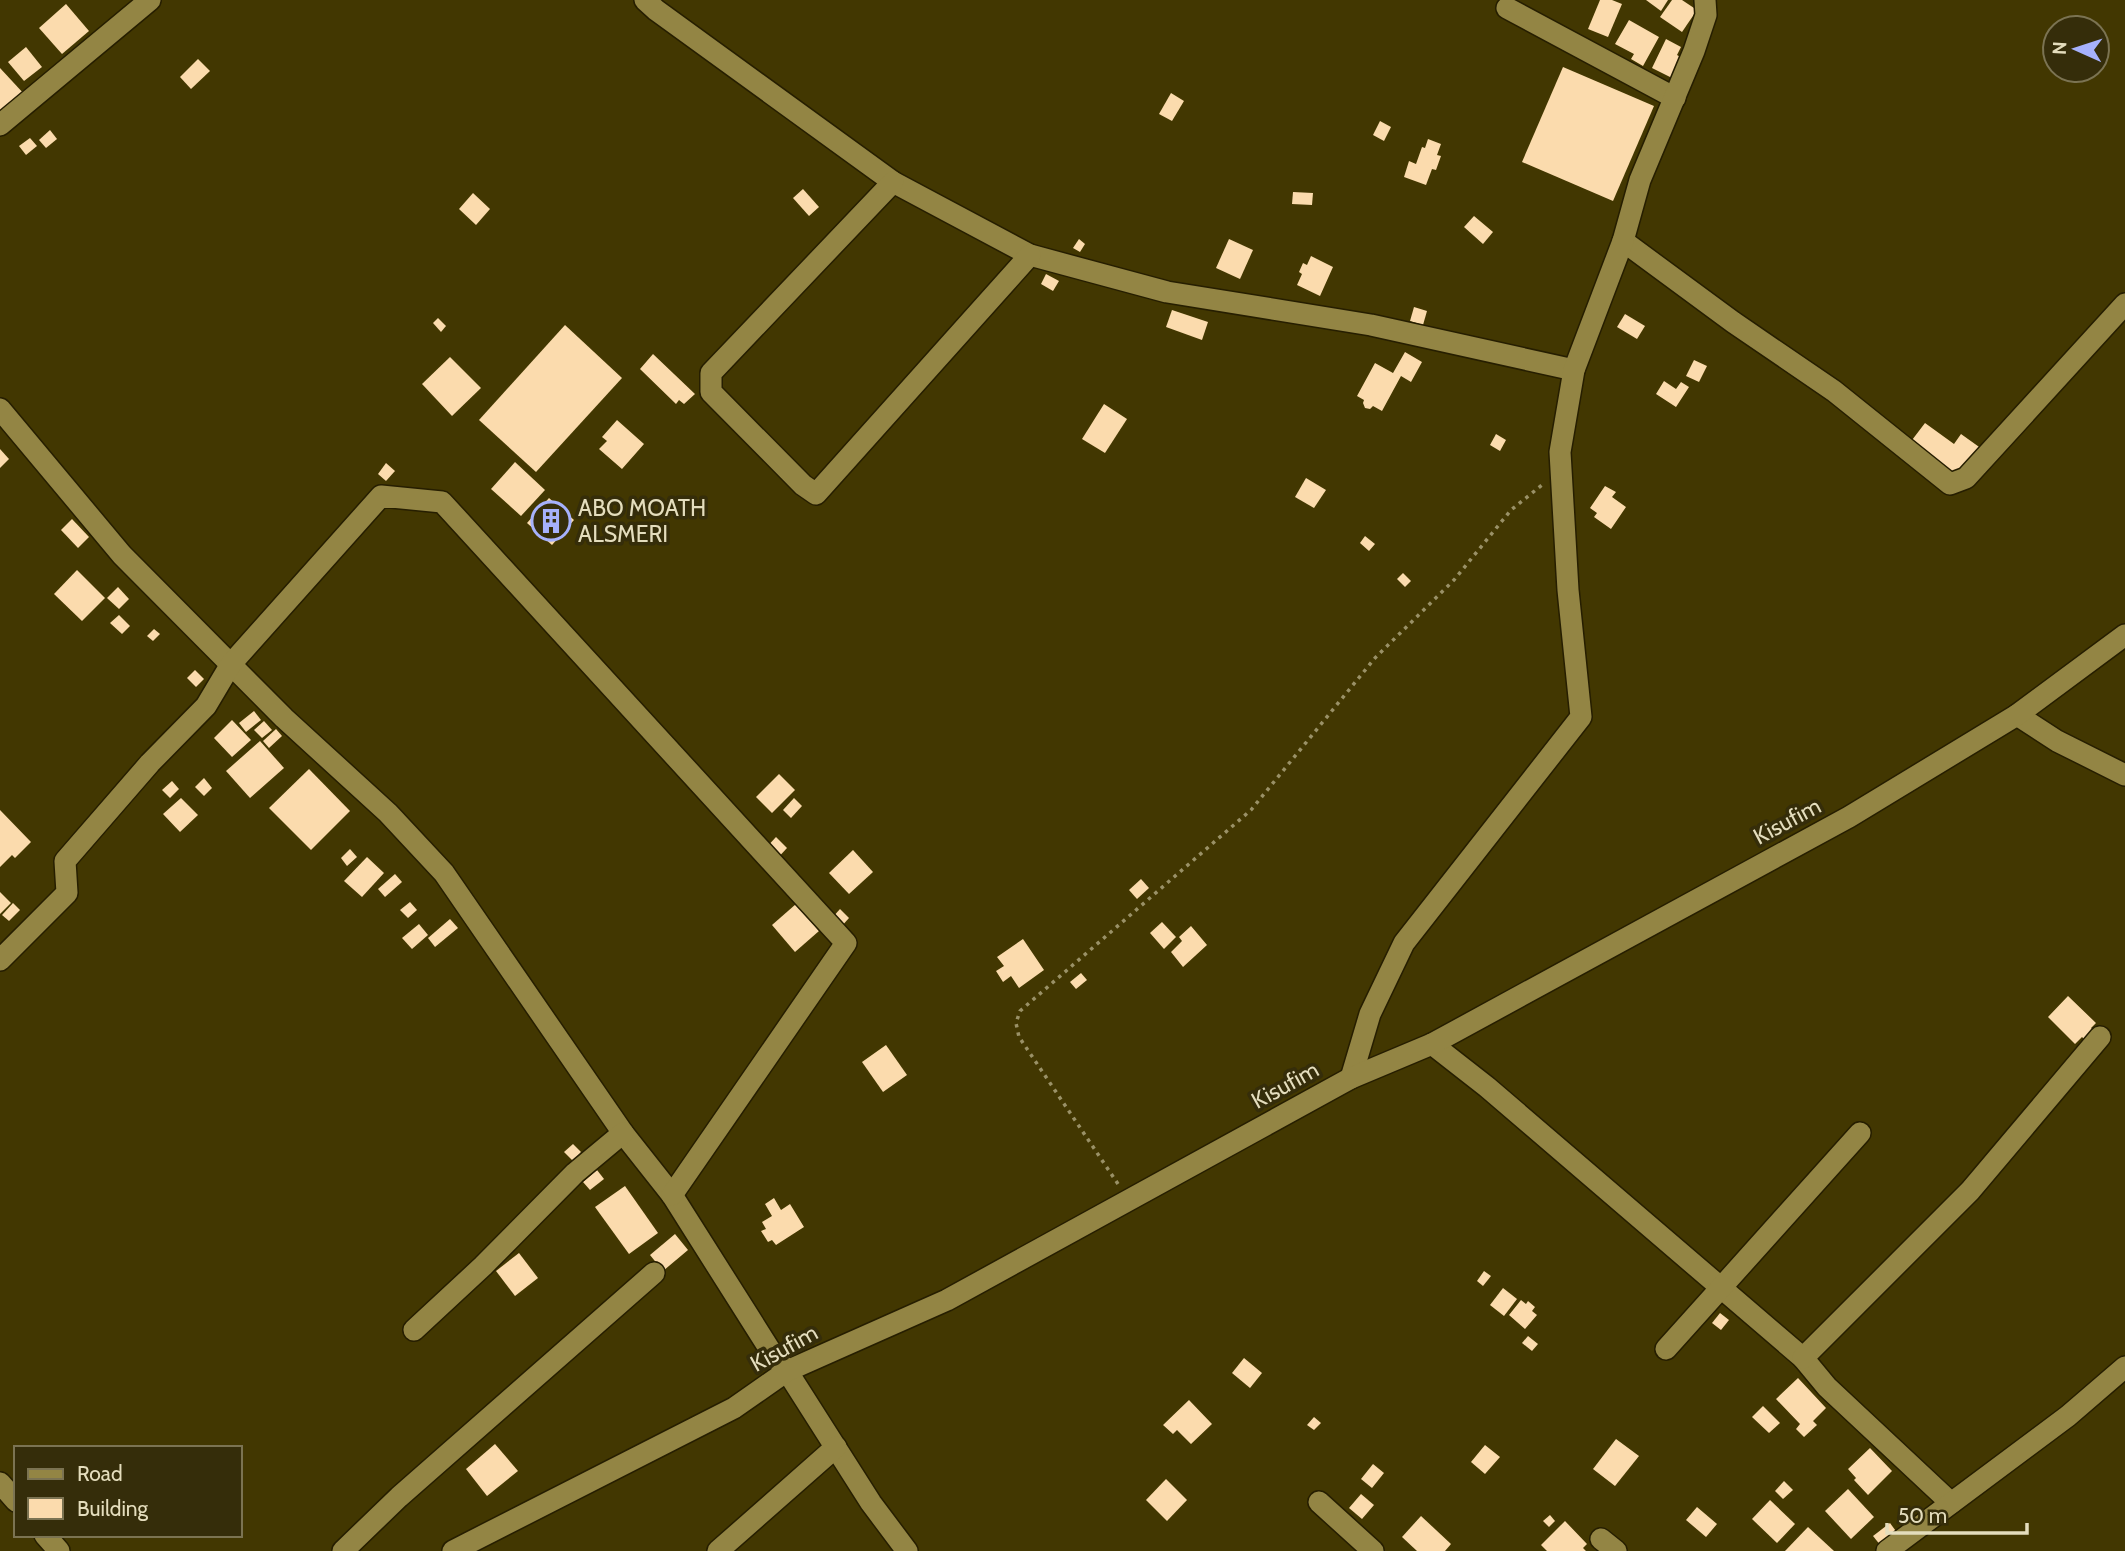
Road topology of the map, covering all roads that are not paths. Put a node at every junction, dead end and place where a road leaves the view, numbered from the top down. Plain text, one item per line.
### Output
1 (150, 0) edge
2 (645, 0) edge
3 (1705, 0) edge
4 (1507, 8) dead end
5 (1675, 98) junction
6 (0, 125) edge
7 (893, 182) junction
8 (1623, 240) junction
9 (1030, 256) junction
10 (2125, 304) edge
11 (1574, 370) junction
12 (0, 409) edge
13 (2125, 635) edge
14 (231, 664) junction
15 (2017, 715) junction
16 (2125, 775) edge
17 (0, 960) edge
18 (2100, 1037) dead end
19 (1432, 1044) junction
20 (1351, 1078) junction
21 (623, 1133) junction
22 (1860, 1133) dead end
23 (672, 1195) junction
24 (654, 1273) dead end
25 (1721, 1288) junction
26 (414, 1330) dead end
27 (1666, 1349) dead end
28 (1803, 1358) junction
29 (2125, 1367) edge
30 (787, 1371) junction
31 (836, 1447) junction
32 (0, 1483) edge
33 (14, 1499) edge
34 (1319, 1502) dead end
35 (1951, 1503) junction
36 (47, 1537) edge
37 (59, 1551) edge
38 (342, 1551) edge
39 (453, 1551) edge
40 (718, 1551) edge
41 (907, 1551) edge
42 (1373, 1551) edge
43 (1887, 1551) edge

1 - 6 street
2 - 7 street
3 - 5 street
4 - 5 street
5 - 8 street
7 - 9 street
7 - 9 street
8 - 10 street
8 - 11 street
9 - 11 street
11 - 20 street
12 - 14 street
13 - 15 street, Kisufim
14 - 17 street
14 - 21 street
14 - 23 street
15 - 16 street
15 - 19 street, Kisufim
18 - 28 street
19 - 20 street, Kisufim
19 - 25 street
20 - 30 street, Kisufim
21 - 23 street
21 - 26 street
22 - 25 street
23 - 30 street
24 - 38 street
25 - 27 street
25 - 28 street
28 - 35 street
29 - 35 street
30 - 31 street
30 - 39 street, Kisufim
31 - 40 street
31 - 41 street
32 - 33 street
34 - 42 street
35 - 43 street
36 - 37 street

